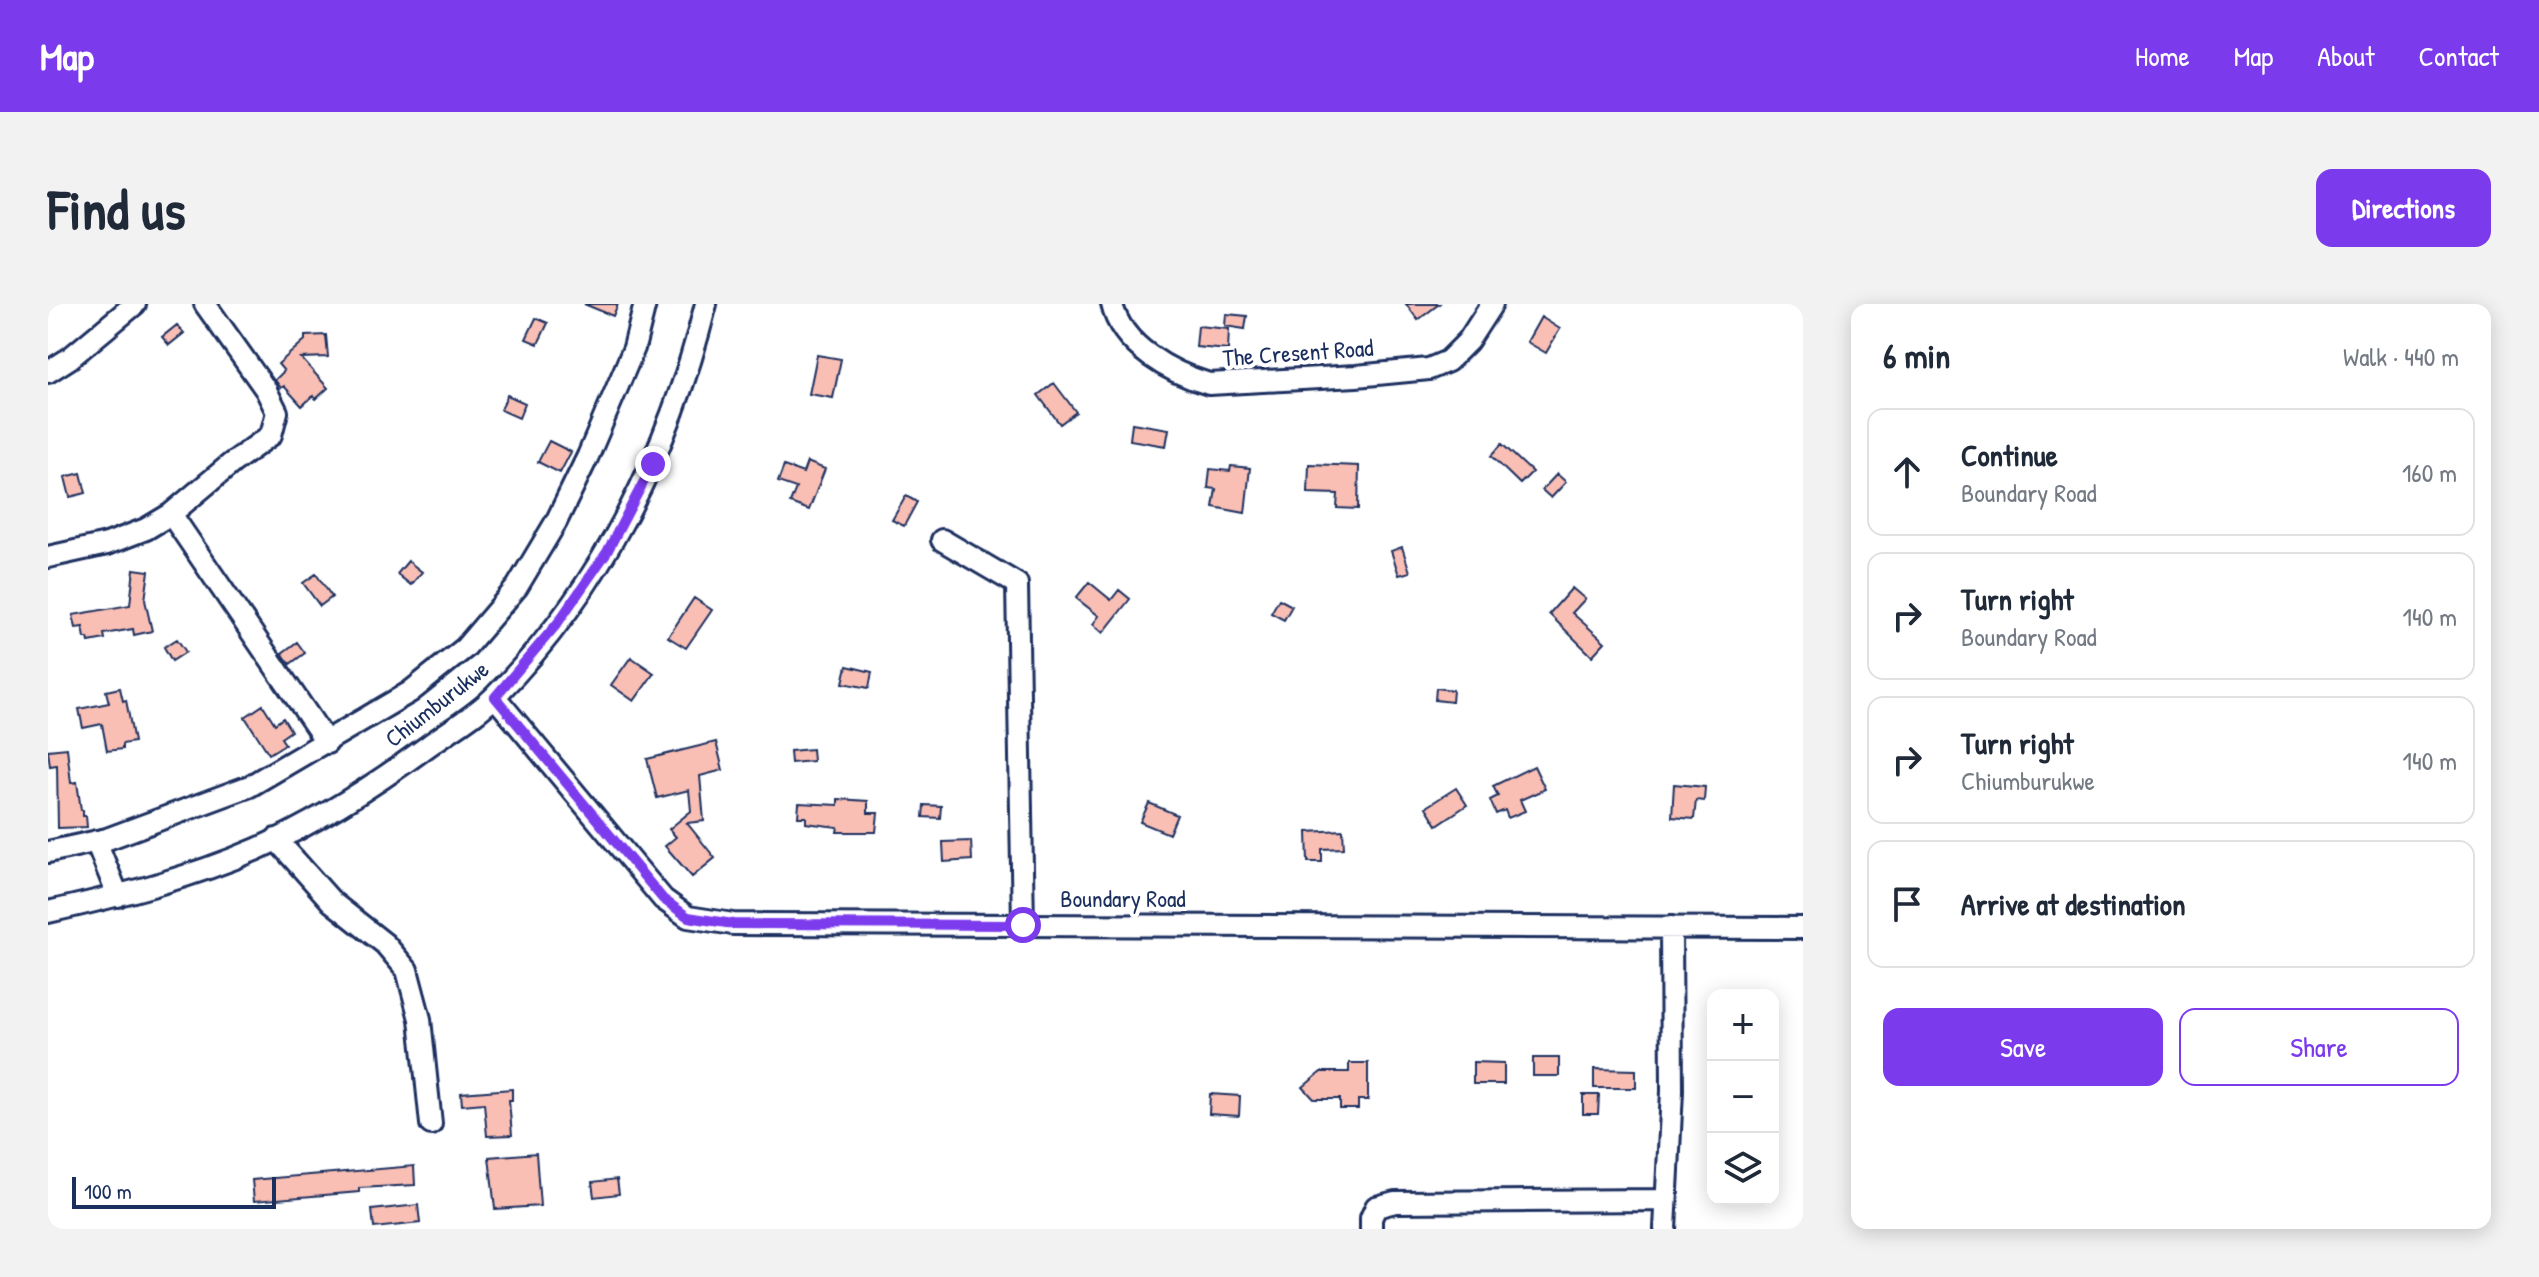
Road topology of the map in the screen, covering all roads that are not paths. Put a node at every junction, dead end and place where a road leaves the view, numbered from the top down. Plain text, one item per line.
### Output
1 (135, 304) edge
2 (205, 304) edge
3 (645, 304) edge
4 (706, 304) edge
5 (1112, 304) edge
6 (1492, 304) edge
7 (48, 372) edge
8 (171, 514) junction
9 (942, 540) dead end
10 (48, 557) edge
11 (495, 697) junction
12 (327, 743) junction
13 (276, 839) junction
14 (96, 841) junction
15 (48, 852) edge
16 (118, 896) junction
17 (48, 912) edge
18 (1023, 925) junction
19 (1671, 927) junction
20 (1803, 928) edge
21 (431, 1124) dead end
22 (1665, 1200) junction
23 (1371, 1229) edge
24 (1665, 1229) edge

1 - 7 street
2 - 8 street
3 - 12 street
4 - 11 street, Chiumburukwe
5 - 6 street, The Cresent Road
8 - 10 street
8 - 12 street
9 - 18 street
11 - 13 street, Chiumburukwe
11 - 18 street, Boundary Road
12 - 14 street
13 - 16 street, Chiumburukwe
13 - 21 street
14 - 15 street
14 - 16 street
16 - 17 street, Chiumburukwe
18 - 19 street, Boundary Road
19 - 20 street, Boundary Road
19 - 22 street
22 - 23 street
22 - 24 street

